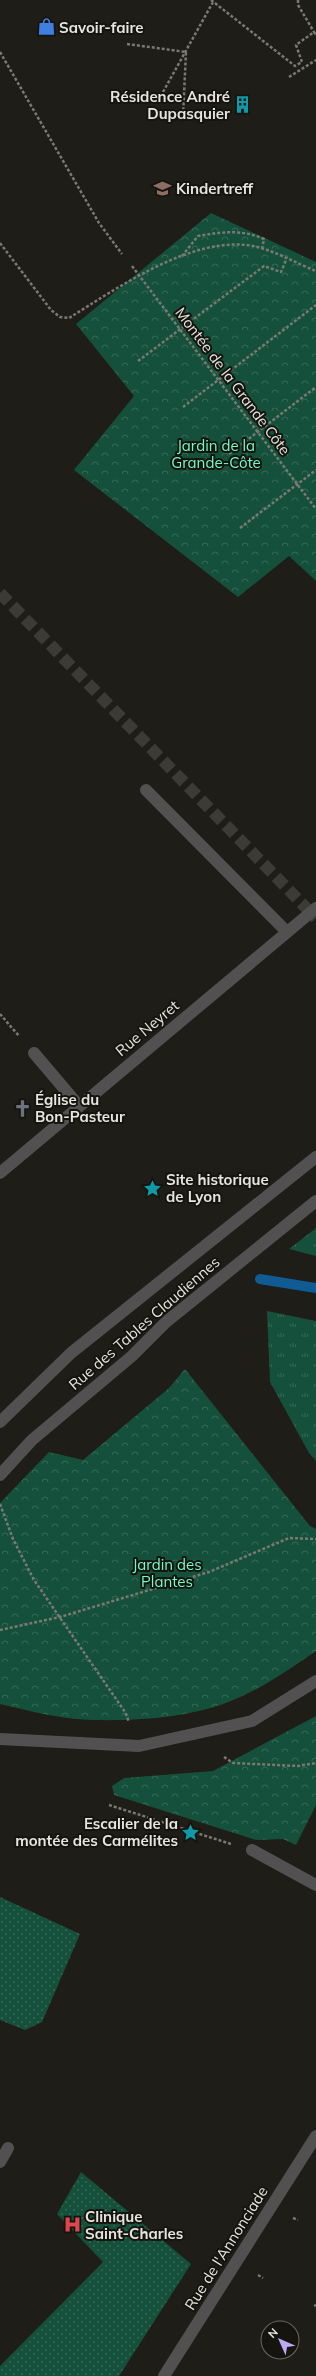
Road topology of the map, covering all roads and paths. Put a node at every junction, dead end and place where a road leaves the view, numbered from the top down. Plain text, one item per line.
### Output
1 (298, 0) edge
2 (212, 1) edge
3 (315, 33) edge
4 (127, 44) dead end
5 (0, 52) edge
6 (186, 52) junction
7 (316, 60) edge
8 (289, 77) dead end
9 (163, 92) dead end
10 (183, 116) dead end
11 (0, 243) edge
12 (262, 249) junction
13 (122, 254) dead end
14 (182, 257) junction
15 (286, 260) junction
16 (132, 266) dead end
17 (316, 271) edge
18 (138, 275) junction
19 (316, 305) edge
20 (180, 330) junction
21 (138, 361) dead end
22 (218, 379) junction
23 (316, 387) edge
24 (183, 407) dead end
25 (258, 432) junction
26 (229, 454) dead end
27 (316, 470) edge
28 (297, 484) junction
29 (316, 509) edge
30 (240, 528) dead end
31 (146, 790) dead end
32 (316, 908) edge
33 (287, 932) junction
34 (0, 1014) edge
35 (23, 1040) dead end
36 (34, 1053) dead end
37 (79, 1106) junction
38 (316, 1157) edge
39 (0, 1173) edge
40 (316, 1201) edge
41 (0, 1422) edge
42 (0, 1475) edge
43 (0, 1504) edge
44 (316, 1539) edge
45 (60, 1617) junction
46 (0, 1630) edge
47 (316, 1680) edge
48 (130, 1724) dead end
49 (0, 1739) edge
50 (224, 1757) dead end
51 (316, 1763) edge
52 (109, 1805) dead end
53 (252, 1850) joint
54 (316, 1885) edge
55 (316, 2136) edge
56 (8, 2148) dead end
57 (0, 2162) edge
58 (293, 2218) dead end
59 (298, 2220) dead end
60 (258, 2275) dead end
61 (263, 2278) dead end
62 (164, 2376) edge

1 - 3 path
2 - 3 path
2 - 6 path
4 - 6 path
5 - 13 path
6 - 9 path
6 - 10 path
7 - 8 path
11 - 18 path
12 - 14 path
12 - 14 path
12 - 15 path
14 - 18 path
15 - 17 path
15 - 20 path
16 - 18 path, Montée de la Grande Côte
18 - 20 path, Montée de la Grande Côte
19 - 22 path
20 - 21 path
20 - 22 path, Montée de la Grande Côte
22 - 24 path
22 - 25 path, Montée de la Grande Côte
23 - 25 path
25 - 26 path
25 - 28 path, Montée de la Grande Côte
27 - 28 path
28 - 29 path, Montée de la Grande Côte
28 - 30 path
31 - 33 street
32 - 33 street, Rue Neyret
33 - 37 street, Rue Neyret
34 - 35 path
36 - 37 street
37 - 39 street, Rue Neyret
38 - 41 street, Rue des Tables Claudiennes
40 - 42 street, Rue des Tables Claudiennes
43 - 45 path
44 - 45 path
45 - 46 path
45 - 48 path
47 - 49 street
50 - 51 path
52 - 53 path
53 - 54 street
55 - 62 street, Rue de l'Annonciade
56 - 57 street
58 - 59 path
60 - 61 path

